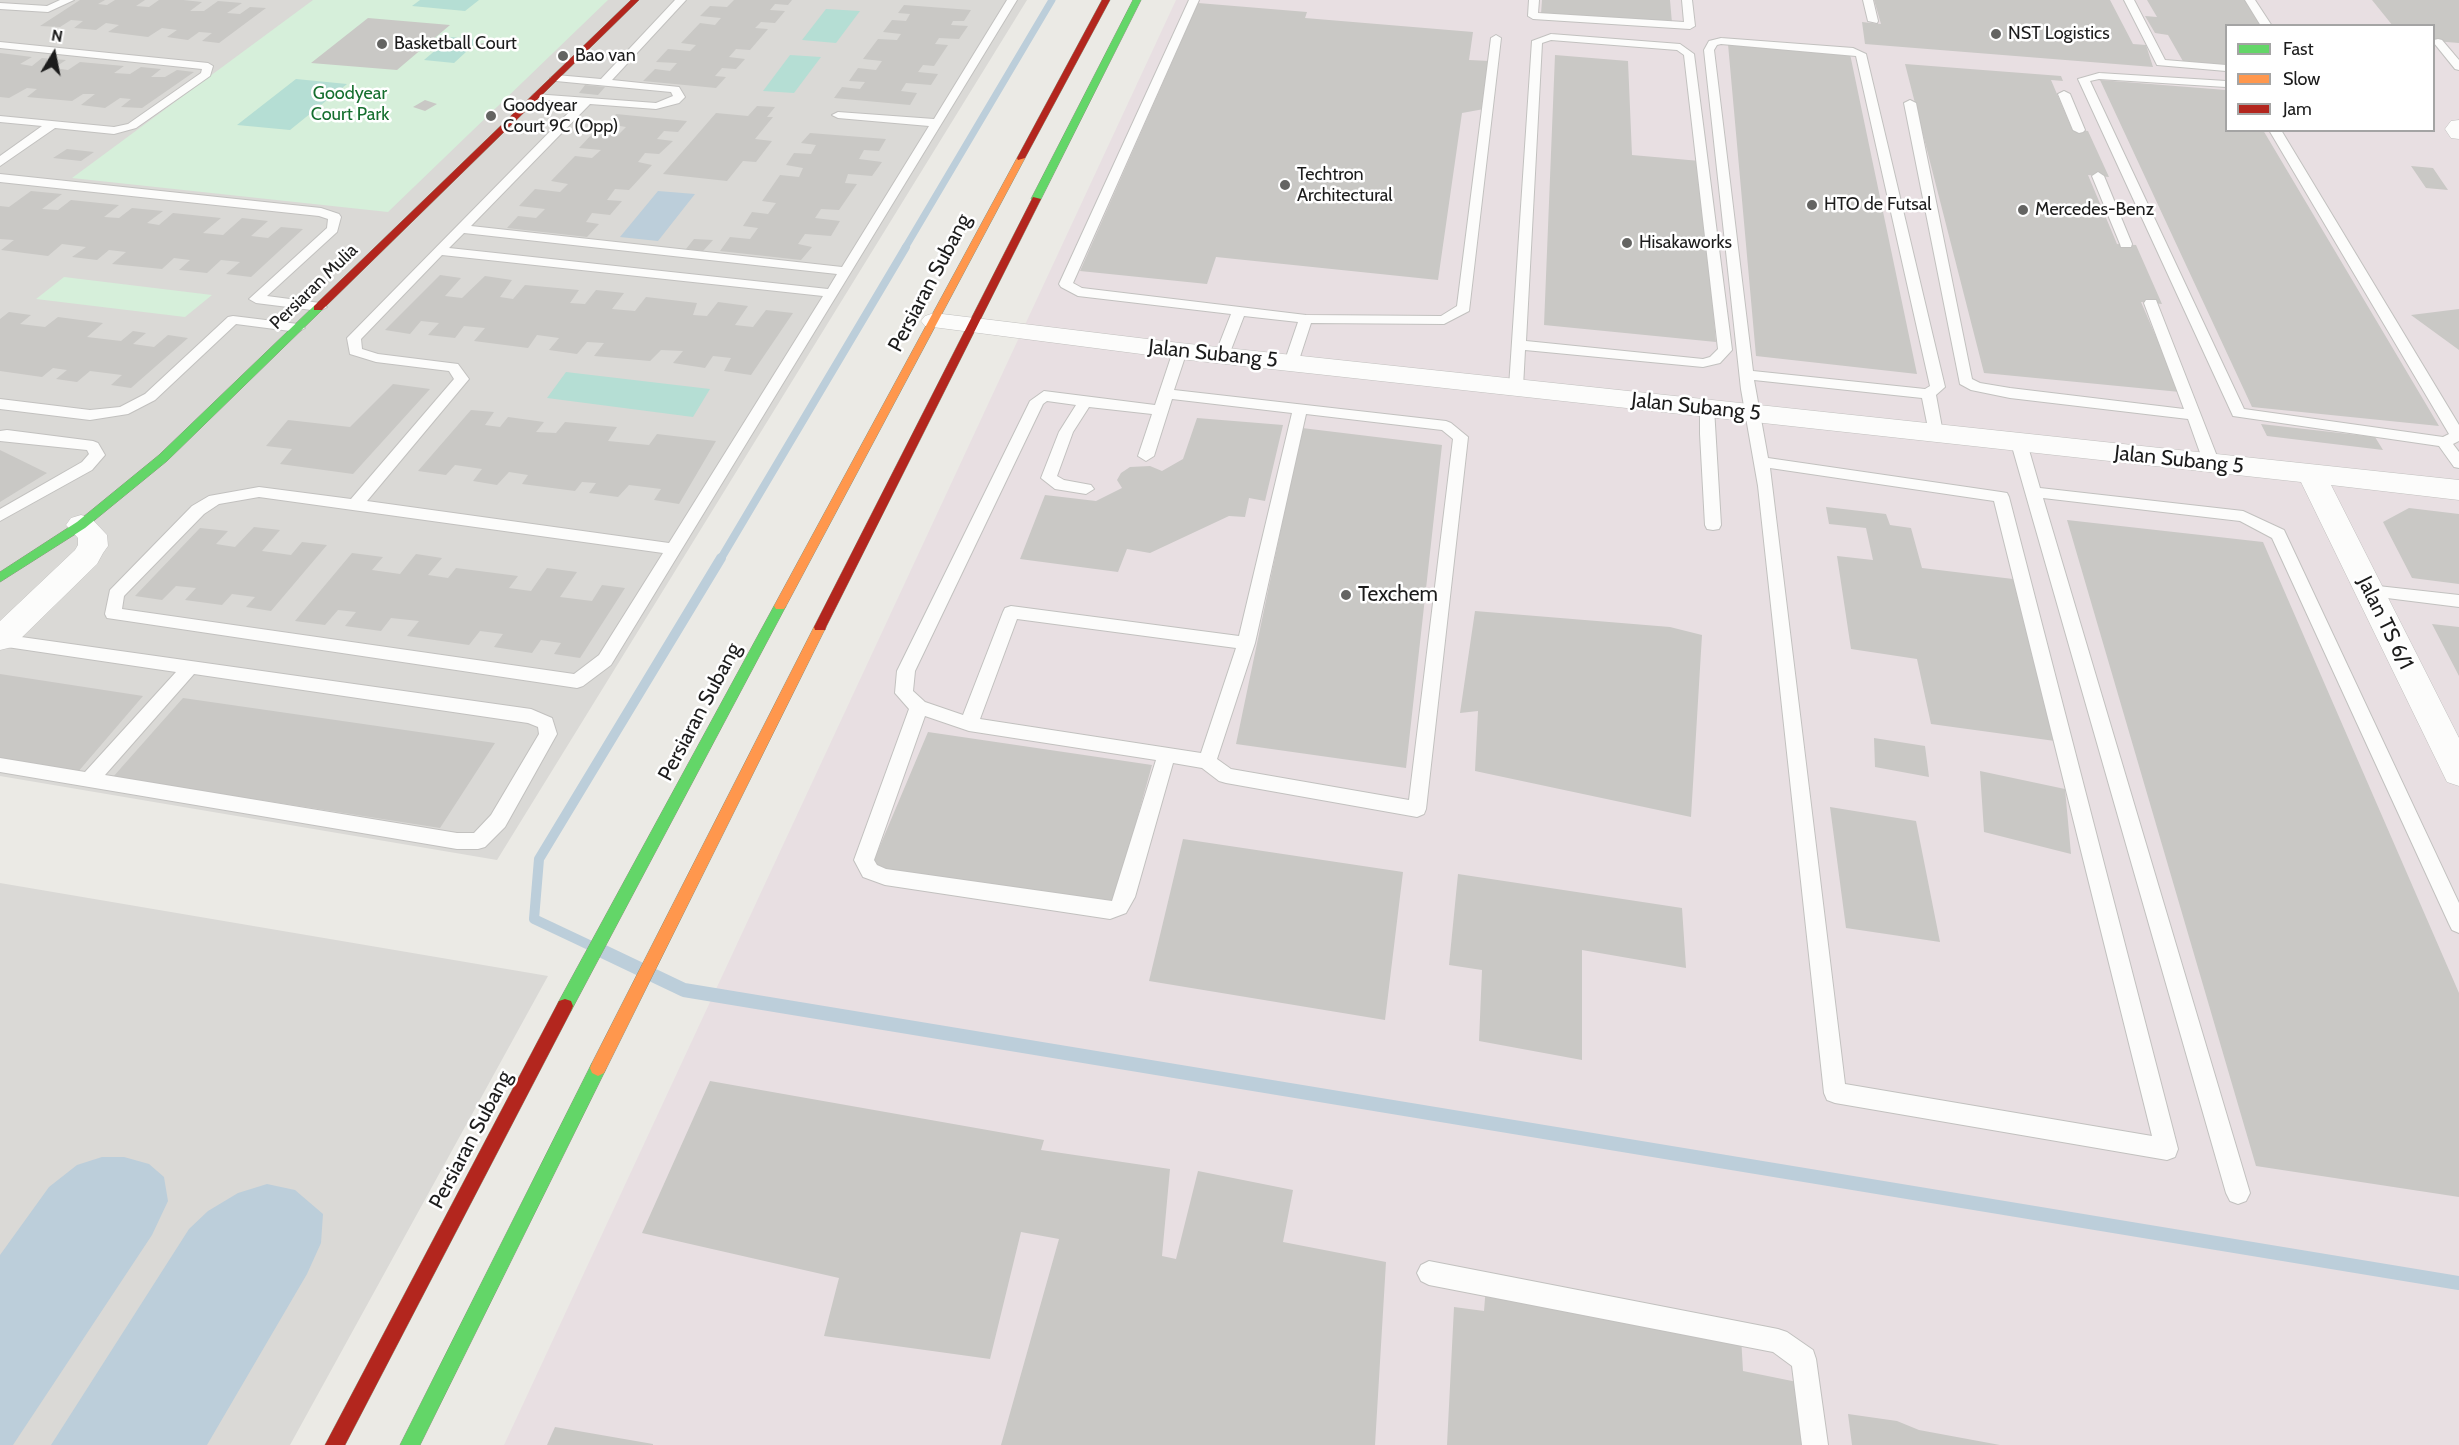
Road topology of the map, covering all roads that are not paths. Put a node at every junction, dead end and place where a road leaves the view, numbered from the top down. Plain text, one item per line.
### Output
1 (33, 0) edge
2 (69, 0) edge
3 (635, 0) edge
4 (681, 0) edge
5 (1012, 0) edge
6 (1106, 0) edge
7 (1137, 0) edge
8 (1194, 0) edge
9 (1534, 0) edge
10 (1687, 0) edge
11 (1868, 0) edge
12 (2129, 0) edge
13 (2250, 0) edge
14 (0, 6) edge
15 (20, 8) junction
16 (1873, 21) dead end
17 (2266, 24) edge
18 (1496, 38) dead end
19 (2438, 42) dead end
20 (0, 45) edge
21 (2459, 67) edge
22 (2225, 68) edge
23 (556, 78) junction
24 (604, 82) junction
25 (2225, 84) edge
26 (2064, 94) dead end
27 (538, 96) junction
28 (587, 100) junction
29 (1910, 103) dead end
30 (838, 115) dead end
31 (0, 119) edge
32 (937, 123) junction
33 (53, 124) junction
34 (2459, 126) edge
35 (2079, 130) dead end
36 (2276, 132) edge
37 (2459, 133) edge
38 (0, 162) edge
39 (2098, 176) dead end
40 (0, 178) edge
41 (461, 229) junction
42 (2126, 244) dead end
43 (440, 250) junction
44 (846, 271) junction
45 (832, 292) junction
46 (2151, 303) dead end
47 (320, 307) junction
48 (1239, 311) junction
49 (1306, 319) junction
50 (934, 321) junction
51 (972, 326) junction
52 (298, 328) junction
53 (1519, 345) junction
54 (1180, 351) junction
55 (1222, 355) junction
56 (1291, 363) junction
57 (1747, 375) junction
58 (1516, 387) junction
59 (1166, 394) junction
60 (1928, 394) junction
61 (1085, 402) junction
62 (0, 404) edge
63 (1707, 408) junction
64 (1300, 409) junction
65 (1161, 410) junction
66 (1752, 413) junction
67 (2192, 415) junction
68 (1936, 434) junction
69 (0, 436) edge
70 (2019, 442) junction
71 (2444, 442) junction
72 (1146, 456) dead end
73 (1762, 462) junction
74 (2459, 463) edge
75 (2212, 464) junction
76 (2311, 474) junction
77 (1086, 489) dead end
78 (2459, 490) edge
79 (2033, 492) junction
80 (355, 505) junction
81 (0, 516) edge
82 (81, 525) junction
83 (1713, 525) dead end
84 (674, 549) junction
85 (0, 578) edge
86 (2369, 591) junction
87 (2459, 601) edge
88 (1, 639) edge
89 (1246, 643) junction
90 (191, 666) junction
91 (919, 706) junction
92 (969, 724) junction
93 (1167, 753) junction
94 (2454, 753) edge
95 (1207, 761) junction
96 (0, 765) edge
97 (89, 780) junction
98 (2459, 924) edge
99 (2238, 1193) dead end
100 (1429, 1272) dead end
101 (335, 1445) edge
102 (410, 1445) edge
103 (1815, 1445) edge

1 - 15 lane
2 - 15 lane
3 - 23 street, Persiaran Mulia
4 - 24 lane
5 - 32 lane
6 - 50 street, Persiaran Subang
7 - 51 street
8 - 48 lane
9 - 10 lane
11 - 16 lane
12 - 22 lane
13 - 17 lane
14 - 15 lane
18 - 49 lane
19 - 21 lane
20 - 33 lane
23 - 24 lane
23 - 27 street, Persiaran Mulia
24 - 28 lane
25 - 71 lane
26 - 35 lane
27 - 28 lane
27 - 47 street, Persiaran Mulia
28 - 41 lane
29 - 67 lane
30 - 32 lane
31 - 33 lane
32 - 44 lane
33 - 38 lane
34 - 37 street
36 - 71 lane
39 - 42 lane
40 - 47 lane
41 - 43 lane
41 - 44 lane
43 - 45 lane
43 - 80 lane
44 - 45 lane
45 - 84 lane
46 - 67 lane
47 - 52 street, Persiaran Mulia
48 - 49 lane
48 - 55 lane
49 - 56 lane
50 - 51 street, Jalan Subang 5
50 - 101 street, Persiaran Subang
51 - 54 street, Jalan Subang 5
51 - 102 street
52 - 62 lane
52 - 82 street, Persiaran Mulia
53 - 53 lane
53 - 58 lane
54 - 55 street, Jalan Subang 5
54 - 59 lane
55 - 56 street, Jalan Subang 5
56 - 58 street, Jalan Subang 5
57 - 60 lane
57 - 60 lane
57 - 66 lane
58 - 63 street, Jalan Subang 5
59 - 64 lane
59 - 65 lane
60 - 68 lane
61 - 65 lane
61 - 77 lane
61 - 91 lane
63 - 66 street, Jalan Subang 5
63 - 83 lane
64 - 89 lane
64 - 95 lane
65 - 72 lane
66 - 68 street, Jalan Subang 5
66 - 73 lane
67 - 75 lane
68 - 70 street, Jalan Subang 5
69 - 81 lane
70 - 75 street, Jalan Subang 5
70 - 79 lane
71 - 74 lane
73 - 73 lane
75 - 76 street, Jalan Subang 5
76 - 78 street, Jalan Subang 5
76 - 86 street, Jalan TS 6/1
79 - 98 lane
79 - 99 lane
80 - 84 lane
80 - 84 lane
82 - 85 street, Persiaran Mulia
82 - 88 street
86 - 87 lane
86 - 94 street, Jalan TS 6/1
88 - 90 lane
89 - 92 lane
89 - 95 lane
90 - 97 lane
90 - 97 lane
91 - 92 lane
91 - 93 lane
92 - 93 lane
93 - 95 lane
96 - 97 lane
100 - 103 lane

